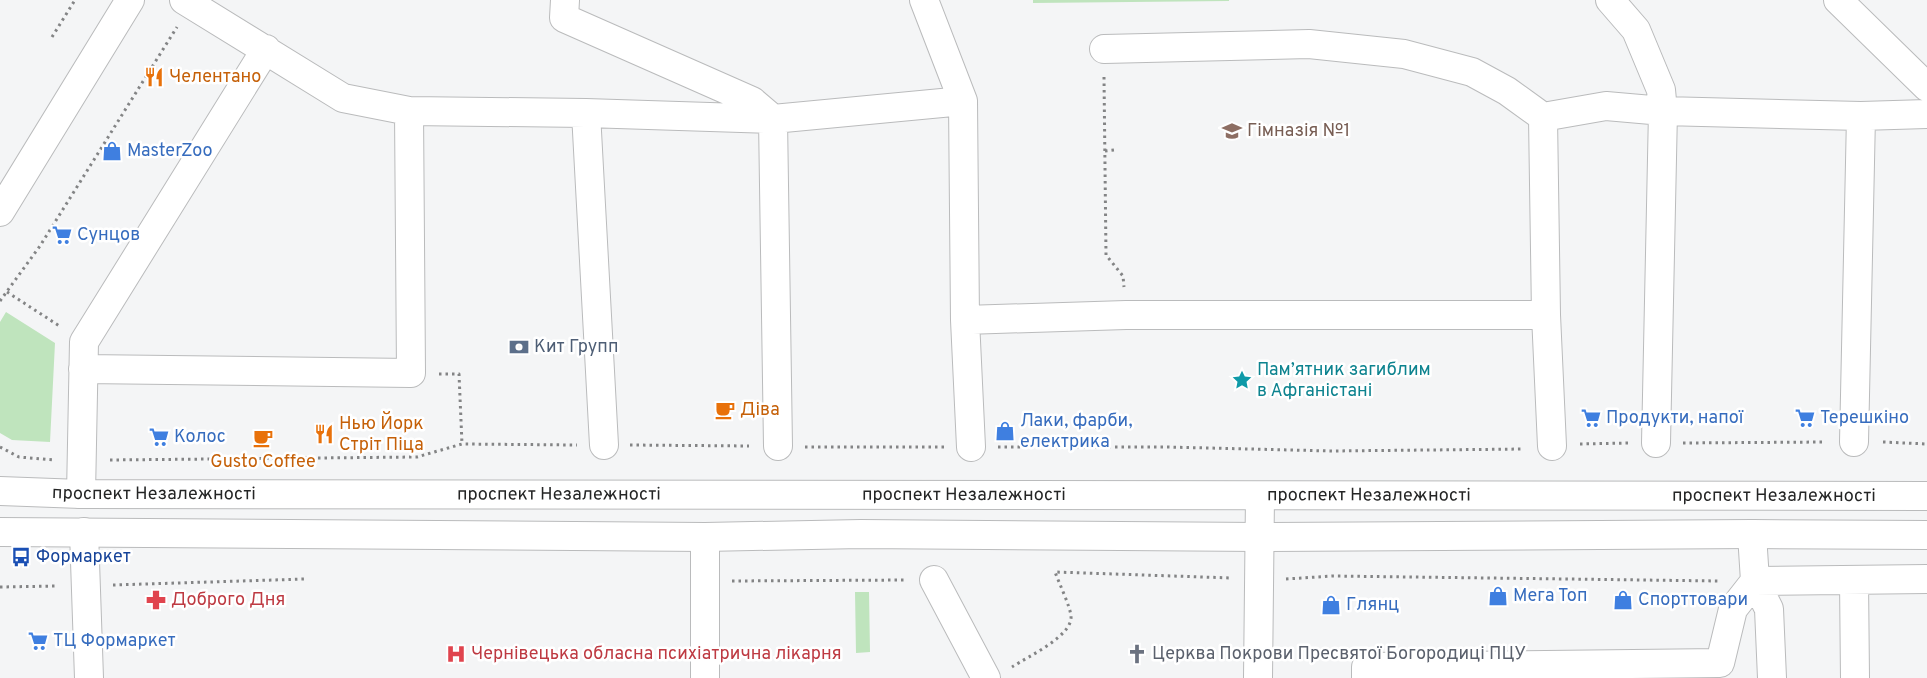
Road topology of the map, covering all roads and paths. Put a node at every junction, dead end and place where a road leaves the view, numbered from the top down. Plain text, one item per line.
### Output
1 (75, 0) edge
2 (130, 0) edge
3 (565, 0) edge
4 (924, 0) edge
5 (1610, 0) edge
6 (1838, 0) edge
7 (188, 2) edge
8 (52, 37) dead end
9 (1104, 48) joint
10 (266, 49) junction
11 (1927, 87) edge
12 (963, 101) junction
13 (1663, 110) junction
14 (409, 111) junction
15 (586, 113) junction
16 (1927, 114) edge
17 (1861, 116) junction
18 (1542, 117) junction
19 (773, 119) junction
20 (1114, 150) dead end
21 (1105, 151) junction
22 (0, 212) edge
23 (7, 292) junction
24 (0, 302) edge
25 (1126, 315) junction
26 (1546, 315) junction
27 (966, 320) junction
28 (84, 342) junction
29 (83, 369) junction
30 (411, 374) junction
31 (1854, 442) dead end
32 (1656, 443) dead end
33 (462, 444) dead end
34 (604, 445) dead end
35 (778, 446) dead end
36 (1552, 446) dead end
37 (971, 447) dead end
38 (0, 478) edge
39 (0, 491) edge
40 (42, 493) junction
41 (81, 494) junction
42 (1260, 496) junction
43 (1927, 496) edge
44 (0, 532) edge
45 (84, 532) junction
46 (1752, 534) junction
47 (1927, 535) edge
48 (705, 537) junction
49 (1260, 537) junction
50 (305, 579) dead end
51 (1927, 579) edge
52 (934, 580) joint
53 (1259, 580) junction
54 (1854, 580) junction
55 (704, 581) junction
56 (1755, 581) junction
57 (85, 586) junction
58 (0, 587) edge
59 (1671, 670) edge
60 (998, 673) edge
61 (89, 678) edge
62 (704, 678) edge
63 (1258, 678) edge
64 (1366, 678) edge
65 (1772, 678) edge
66 (1855, 678) edge

1 - 8 path
2 - 22 main road
3 - 19 main road
4 - 12 main road
5 - 13 main road
6 - 11 main road
7 - 10 main road
7 - 23 path
9 - 18 main road
9 - 21 path
10 - 14 main road
10 - 28 main road
12 - 19 main road
12 - 27 main road
13 - 17 main road
13 - 18 main road
13 - 32 main road
14 - 15 main road
14 - 30 main road
15 - 19 main road
15 - 34 main road
16 - 17 main road
17 - 31 main road
18 - 26 main road
19 - 35 main road
20 - 21 path
21 - 25 path
23 - 24 path
23 - 28 path
25 - 26 main road
25 - 27 main road
26 - 36 main road
27 - 37 main road
28 - 29 main road
29 - 30 main road
29 - 41 main road
30 - 33 path
38 - 40 main road
39 - 40 main road, проспект Незалежності
40 - 41 main road, проспект Незалежності
41 - 42 main road, проспект Незалежності
42 - 43 main road, проспект Незалежності
42 - 49 main road
44 - 45 main road
45 - 48 main road
45 - 57 main road
46 - 47 main road
46 - 49 main road
46 - 56 main road
48 - 49 main road
48 - 55 main road
49 - 53 main road
50 - 57 path
51 - 54 main road
52 - 55 path
52 - 60 main road
53 - 56 path
53 - 60 path
53 - 63 main road
54 - 56 main road
54 - 66 main road
55 - 62 main road
56 - 59 main road
56 - 65 main road
57 - 58 path
57 - 61 main road
59 - 64 main road

